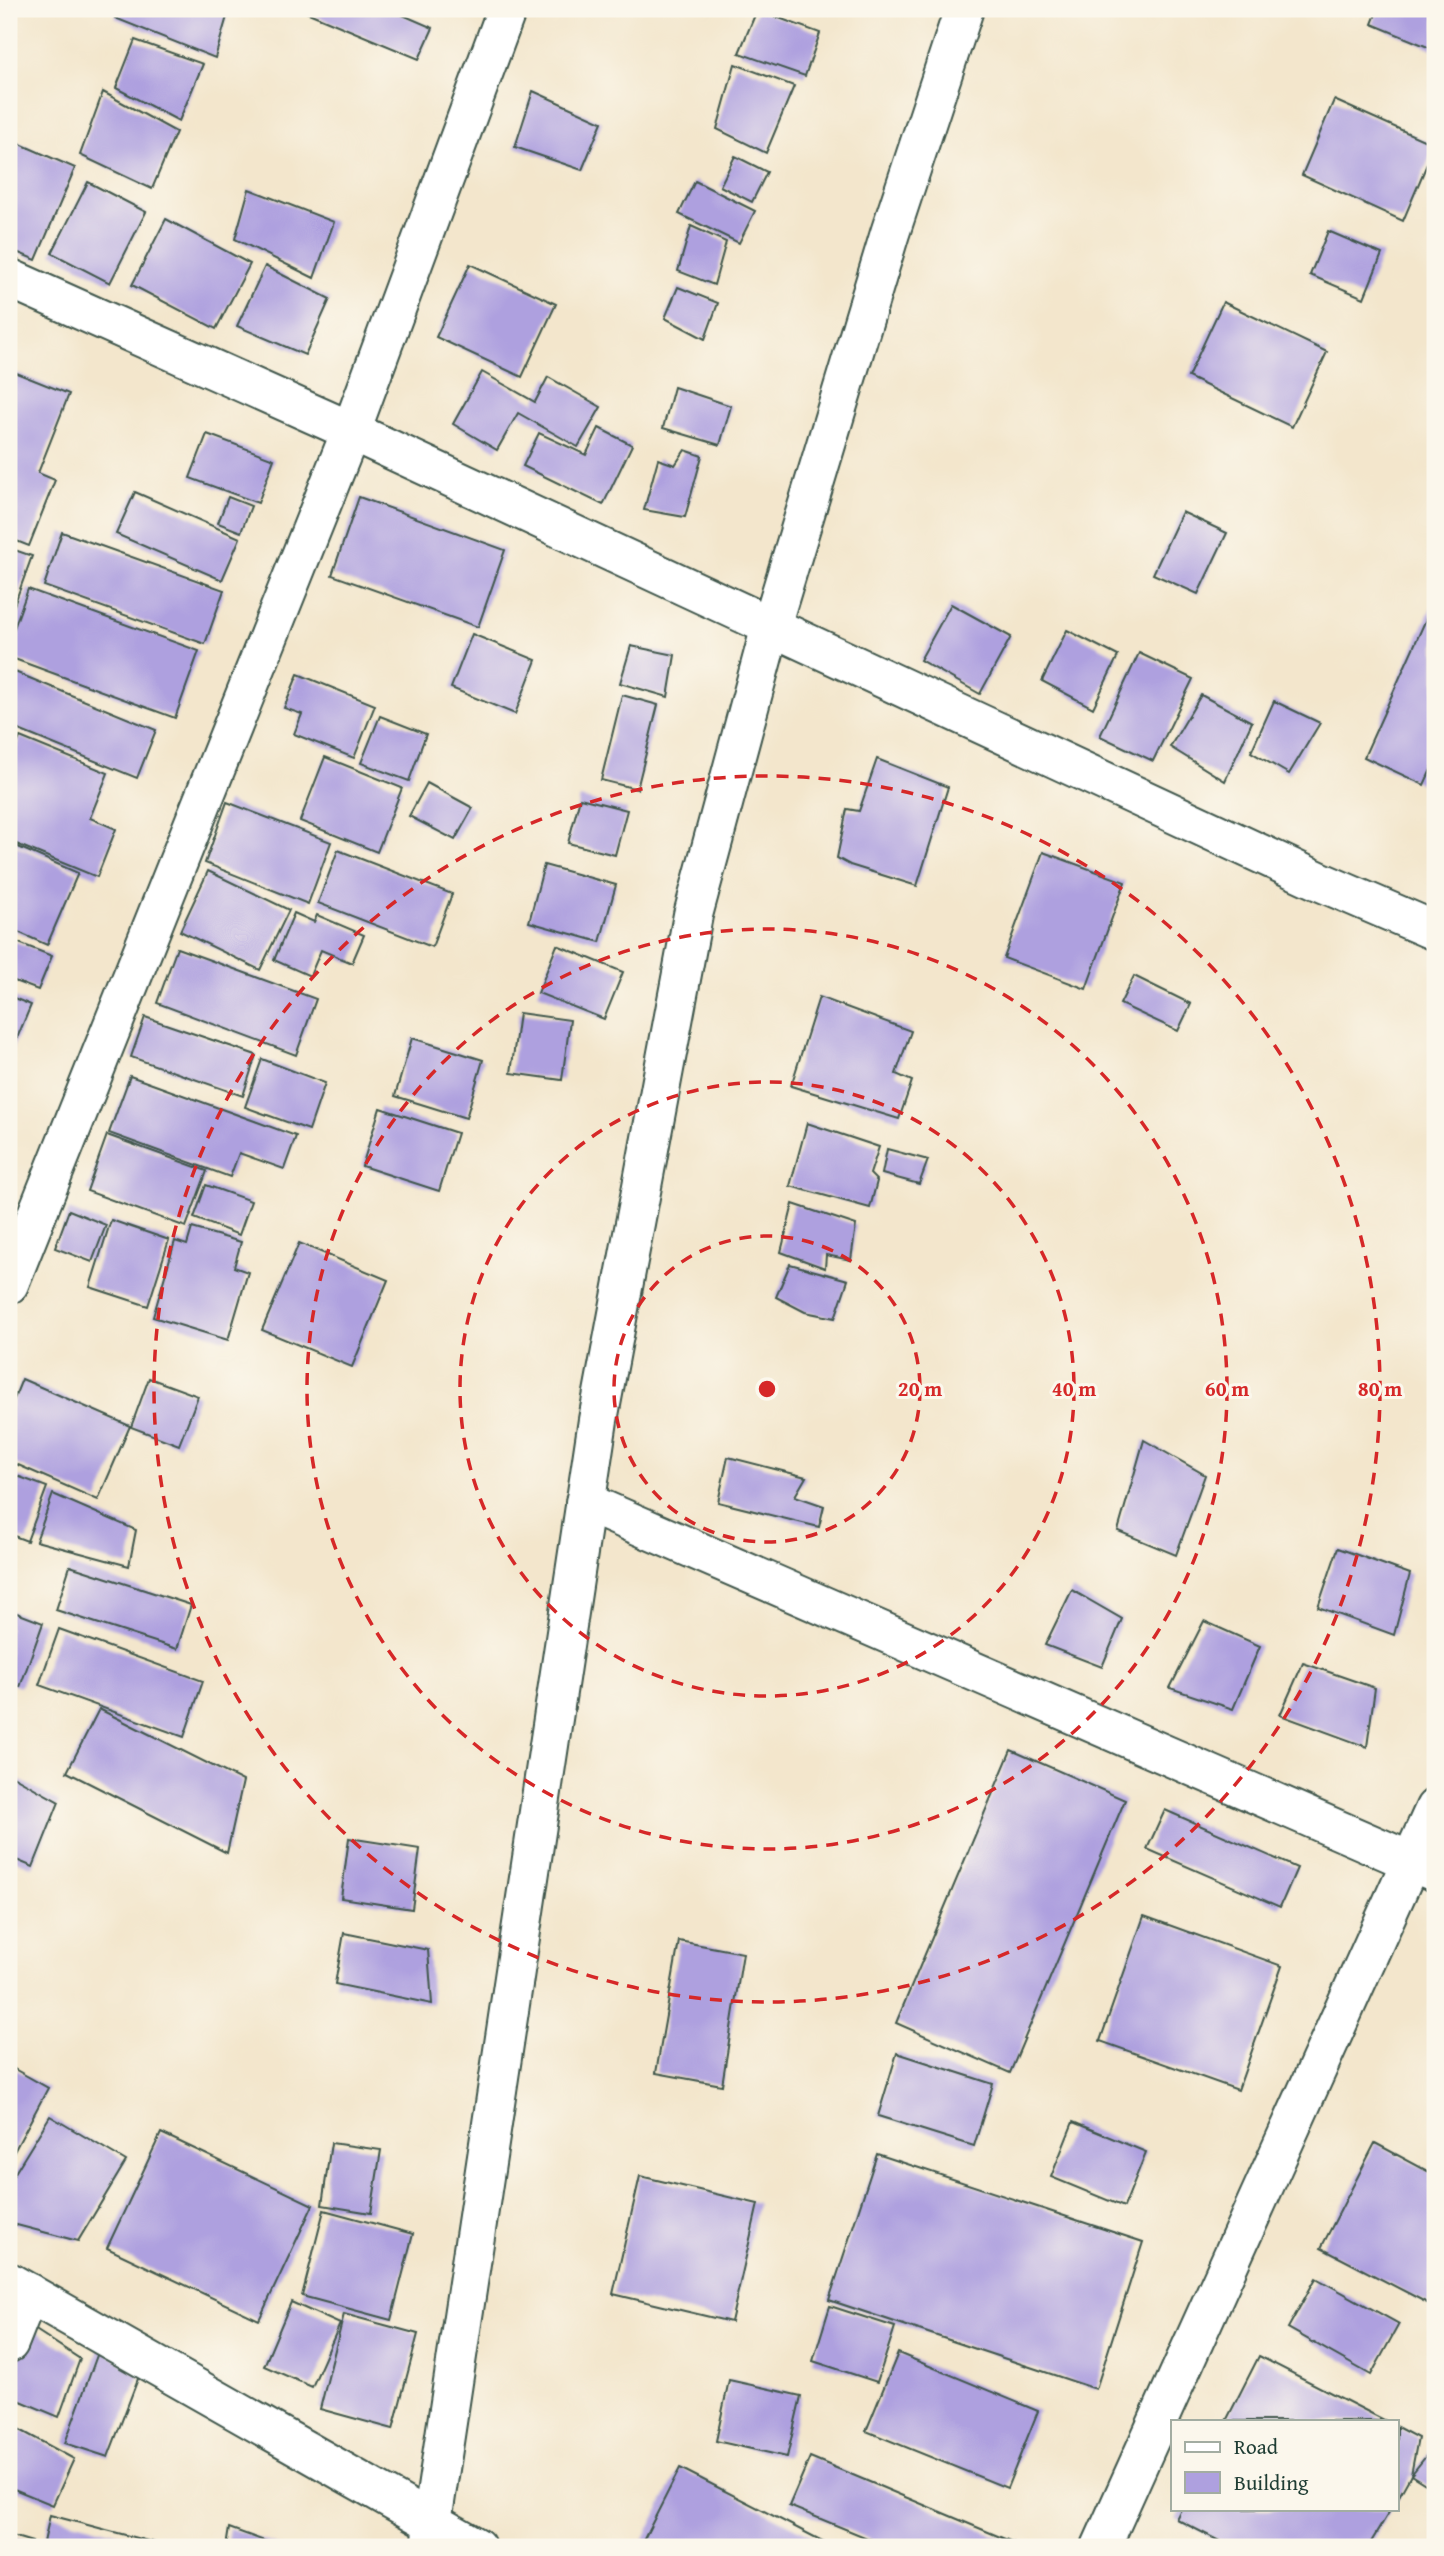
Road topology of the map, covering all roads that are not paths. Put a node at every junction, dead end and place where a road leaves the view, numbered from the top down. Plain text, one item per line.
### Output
1 (507, 9) edge
2 (964, 9) edge
3 (9, 278) edge
4 (351, 432) junction
5 (771, 626) junction
6 (1435, 931) edge
7 (9, 1284) edge
8 (585, 1502) junction
9 (1435, 1808) edge
10 (1423, 1867) edge
11 (19, 2288) edge
12 (9, 2343) edge
13 (431, 2535) edge
14 (476, 2547) edge
15 (1101, 2547) edge

1 - 4 street
2 - 5 street
3 - 4 street
4 - 5 street
4 - 7 street
5 - 6 street
5 - 8 street
8 - 10 street
8 - 13 street
9 - 10 street
10 - 15 street
11 - 12 street
11 - 13 street
13 - 14 street

